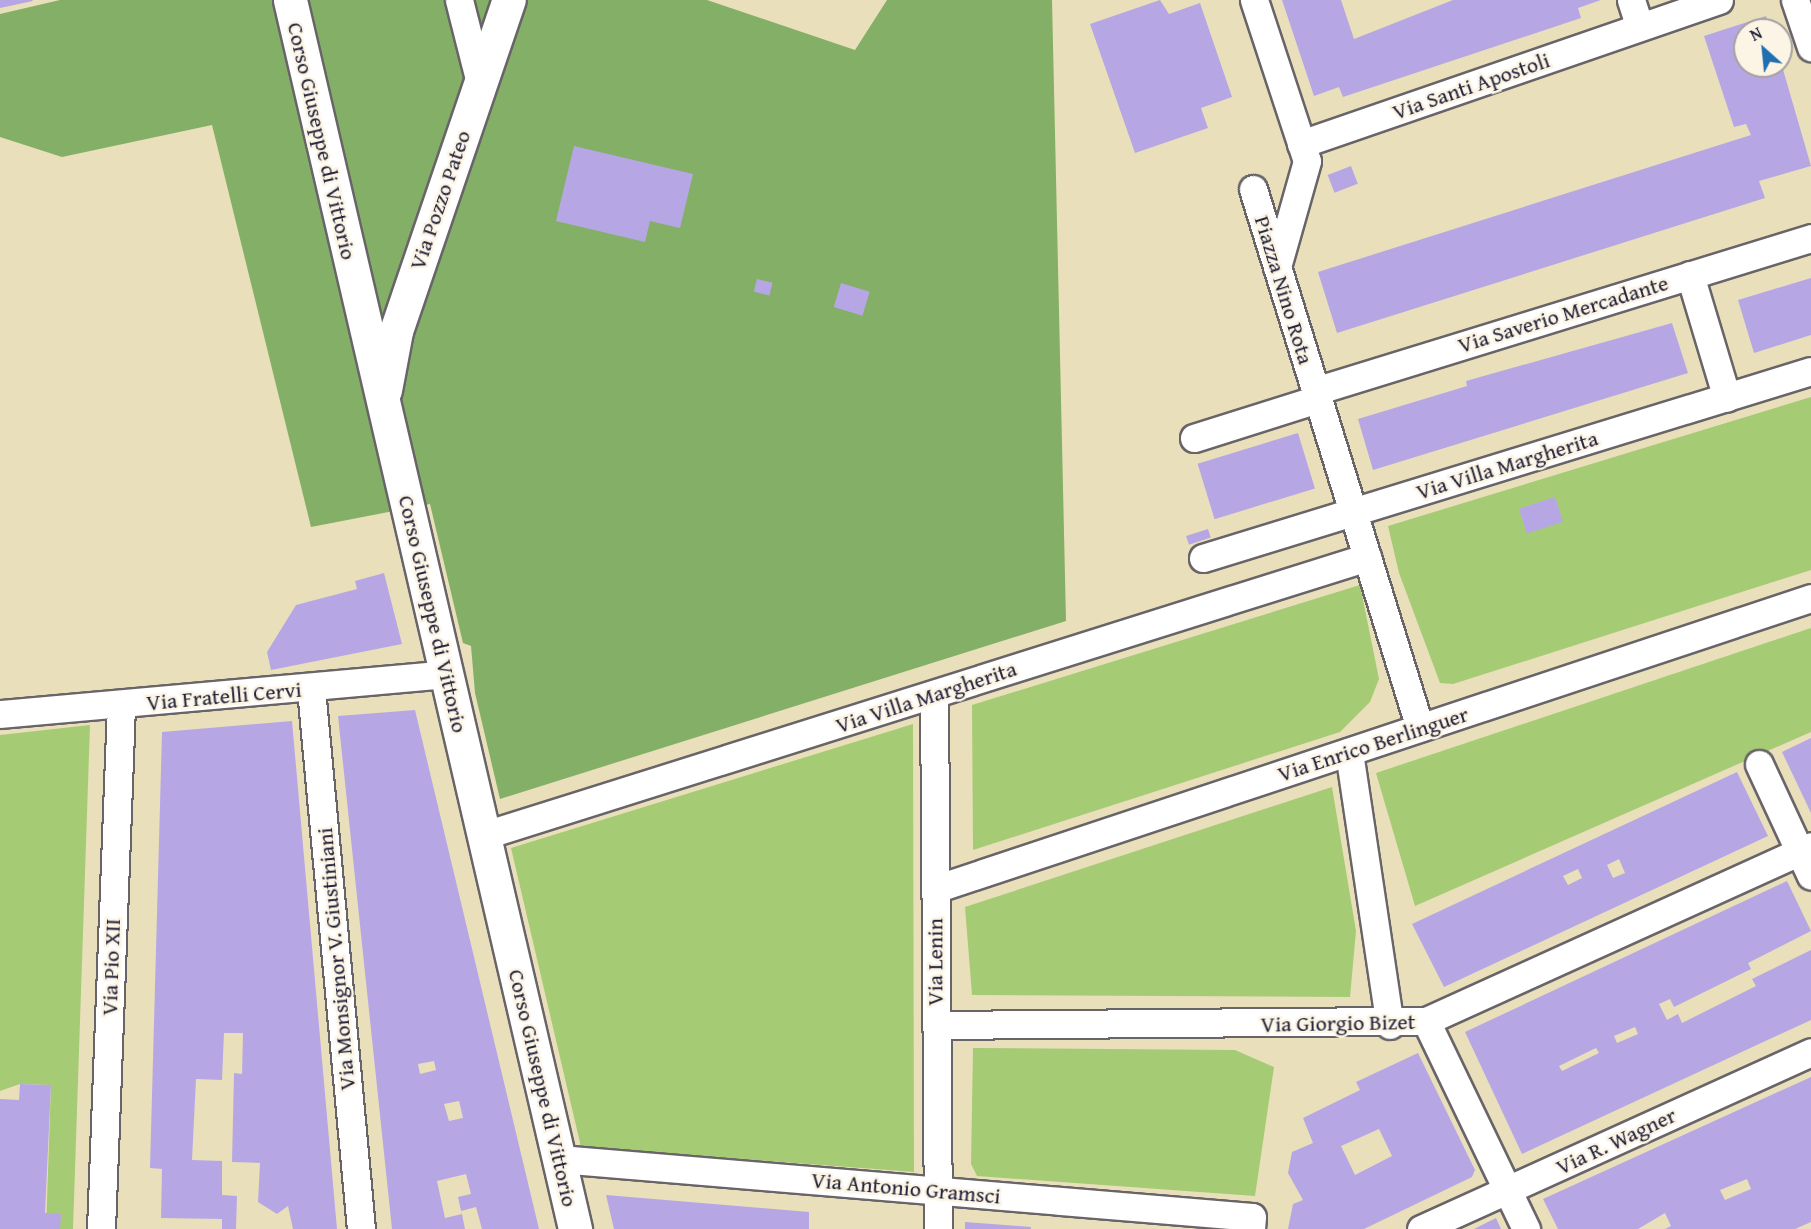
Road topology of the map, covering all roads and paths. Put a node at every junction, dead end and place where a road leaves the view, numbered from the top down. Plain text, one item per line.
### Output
1 (290, 0) edge
2 (459, 0) edge
3 (508, 0) edge
4 (1254, 0) edge
5 (1631, 0) edge
6 (1719, 0) edge
7 (1795, 0) edge
8 (1640, 27) junction
9 (1811, 47) edge
10 (480, 83) junction
11 (1301, 144) junction
12 (1253, 189) dead end
13 (1811, 238) edge
14 (1278, 267) junction
15 (1690, 275) junction
16 (1811, 371) edge
17 (1316, 395) junction
18 (1727, 398) junction
19 (382, 403) junction
20 (1194, 438) dead end
21 (1353, 513) junction
22 (1367, 557) junction
23 (1203, 558) dead end
24 (1811, 598) edge
25 (447, 674) junction
26 (311, 688) junction
27 (933, 695) junction
28 (121, 705) junction
29 (0, 714) edge
30 (1420, 728) junction
31 (1349, 752) junction
32 (1759, 764) dead end
33 (485, 836) junction
34 (1805, 848) edge
35 (1811, 876) edge
36 (935, 888) junction
37 (1426, 1021) junction
38 (936, 1025) junction
39 (1390, 1025) junction
40 (1811, 1052) edge
41 (559, 1159) junction
42 (937, 1191) junction
43 (1508, 1191) junction
44 (1251, 1223) edge
45 (101, 1229) edge
46 (361, 1229) edge
47 (575, 1229) edge
48 (938, 1229) edge
49 (1421, 1229) edge
50 (1526, 1229) edge

1 - 19 street, Corso Giuseppe di Vittorio
2 - 10 street
3 - 10 street, Via Pozzo Pateo
4 - 11 street
5 - 8 street
6 - 8 street, Via Santi Apostoli
7 - 9 street
8 - 11 street, Via Santi Apostoli
10 - 19 street, Via Pozzo Pateo
11 - 14 street
12 - 14 street, Piazza Nino Rota
13 - 15 street, Via Saverio Mercadante
14 - 17 street, Piazza Nino Rota
15 - 17 street, Via Saverio Mercadante
15 - 18 street
16 - 18 street, Via Villa Margherita
17 - 20 street
17 - 21 street, Piazza Nino Rota
18 - 21 street, Via Villa Margherita
19 - 25 street, Corso Giuseppe di Vittorio
21 - 22 street, Piazza Nino Rota
21 - 23 street, Via Villa Margherita
22 - 27 street, Via Villa Margherita
22 - 30 street, Piazza Nino Rota
24 - 30 street, Via Enrico Berlinguer
25 - 26 street, Via Fratelli Cervi
25 - 33 street, Corso Giuseppe di Vittorio
26 - 28 street, Via Fratelli Cervi
26 - 46 street, Via Monsignor V. Giustiniani
27 - 33 street, Via Villa Margherita
27 - 36 street, Via Lenin
28 - 29 street, Via Fratelli Cervi
28 - 45 street, Via Pio XII
30 - 31 street, Via Enrico Berlinguer
31 - 36 street, Via Enrico Berlinguer
31 - 39 street
32 - 34 street
33 - 41 street, Corso Giuseppe di Vittorio
34 - 35 street
34 - 37 street, Via Giorgio Bizet
36 - 38 street, Via Lenin
37 - 39 street, Via Giorgio Bizet
37 - 43 street
38 - 39 street, Via Giorgio Bizet
38 - 42 street, Via Lenin
40 - 43 street, Via R. Wagner
41 - 42 street, Via Antonio Gramsci
41 - 47 street, Corso Giuseppe di Vittorio
42 - 44 street, Via Antonio Gramsci
42 - 48 street, Via Lenin
43 - 49 street, Via R. Wagner
43 - 50 street

